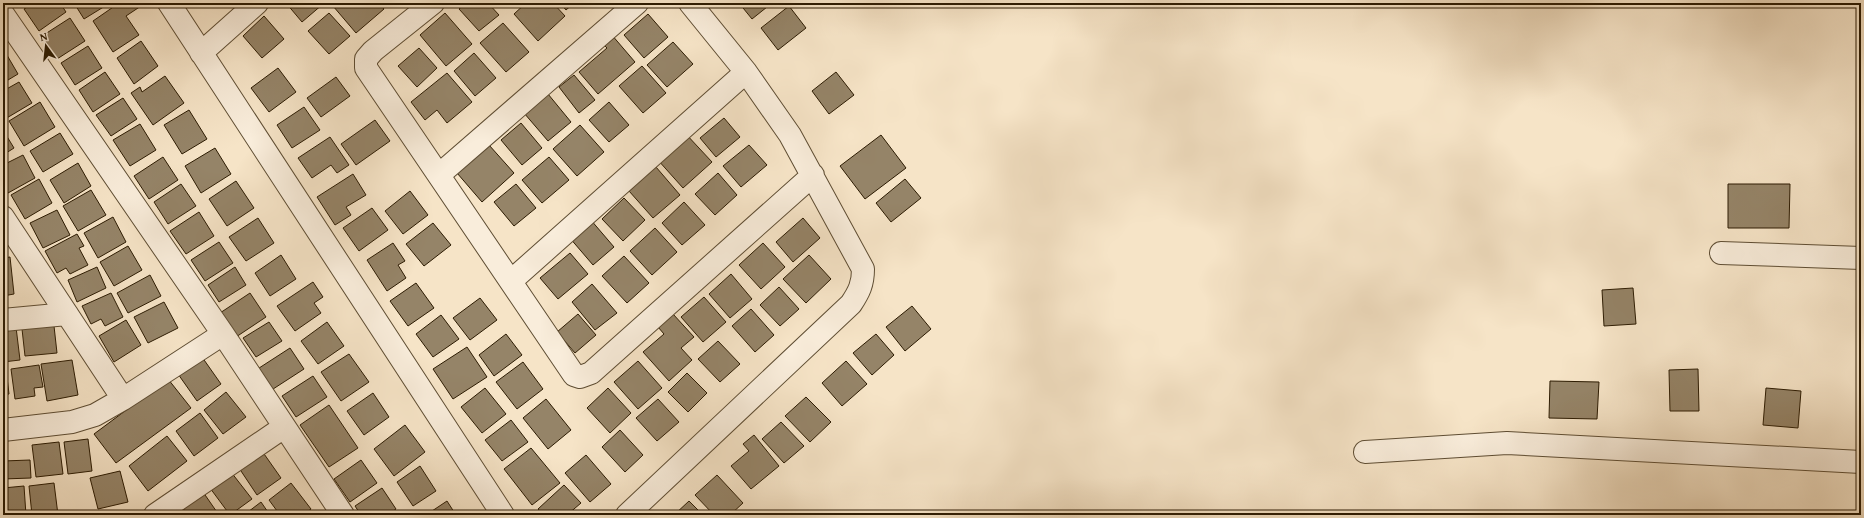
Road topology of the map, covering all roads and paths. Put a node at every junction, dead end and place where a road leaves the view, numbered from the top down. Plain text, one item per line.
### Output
1 (169, 3) edge
2 (257, 3) edge
3 (433, 3) edge
4 (637, 3) edge
5 (690, 3) edge
6 (3, 14) edge
7 (201, 53) junction
8 (746, 72) junction
9 (440, 174) junction
10 (813, 175) junction
11 (3, 217) edge
12 (1721, 253) dead end
13 (1861, 258) edge
14 (510, 281) junction
15 (67, 314) junction
16 (3, 320) edge
17 (222, 334) junction
18 (123, 399) junction
19 (284, 428) junction
20 (3, 430) edge
21 (1365, 452) dead end
22 (1861, 462) edge
23 (155, 515) edge
24 (343, 515) edge
25 (503, 515) edge
26 (627, 515) edge

1 - 7 street
2 - 7 street
3 - 9 street
4 - 9 street
5 - 8 street
6 - 17 street
7 - 25 street
8 - 10 street
8 - 14 street
9 - 14 street
10 - 14 street
10 - 26 street
11 - 15 street
12 - 13 street
15 - 16 street
15 - 18 street
17 - 18 street
17 - 19 street
18 - 20 street
19 - 23 street
19 - 24 street
21 - 22 street

